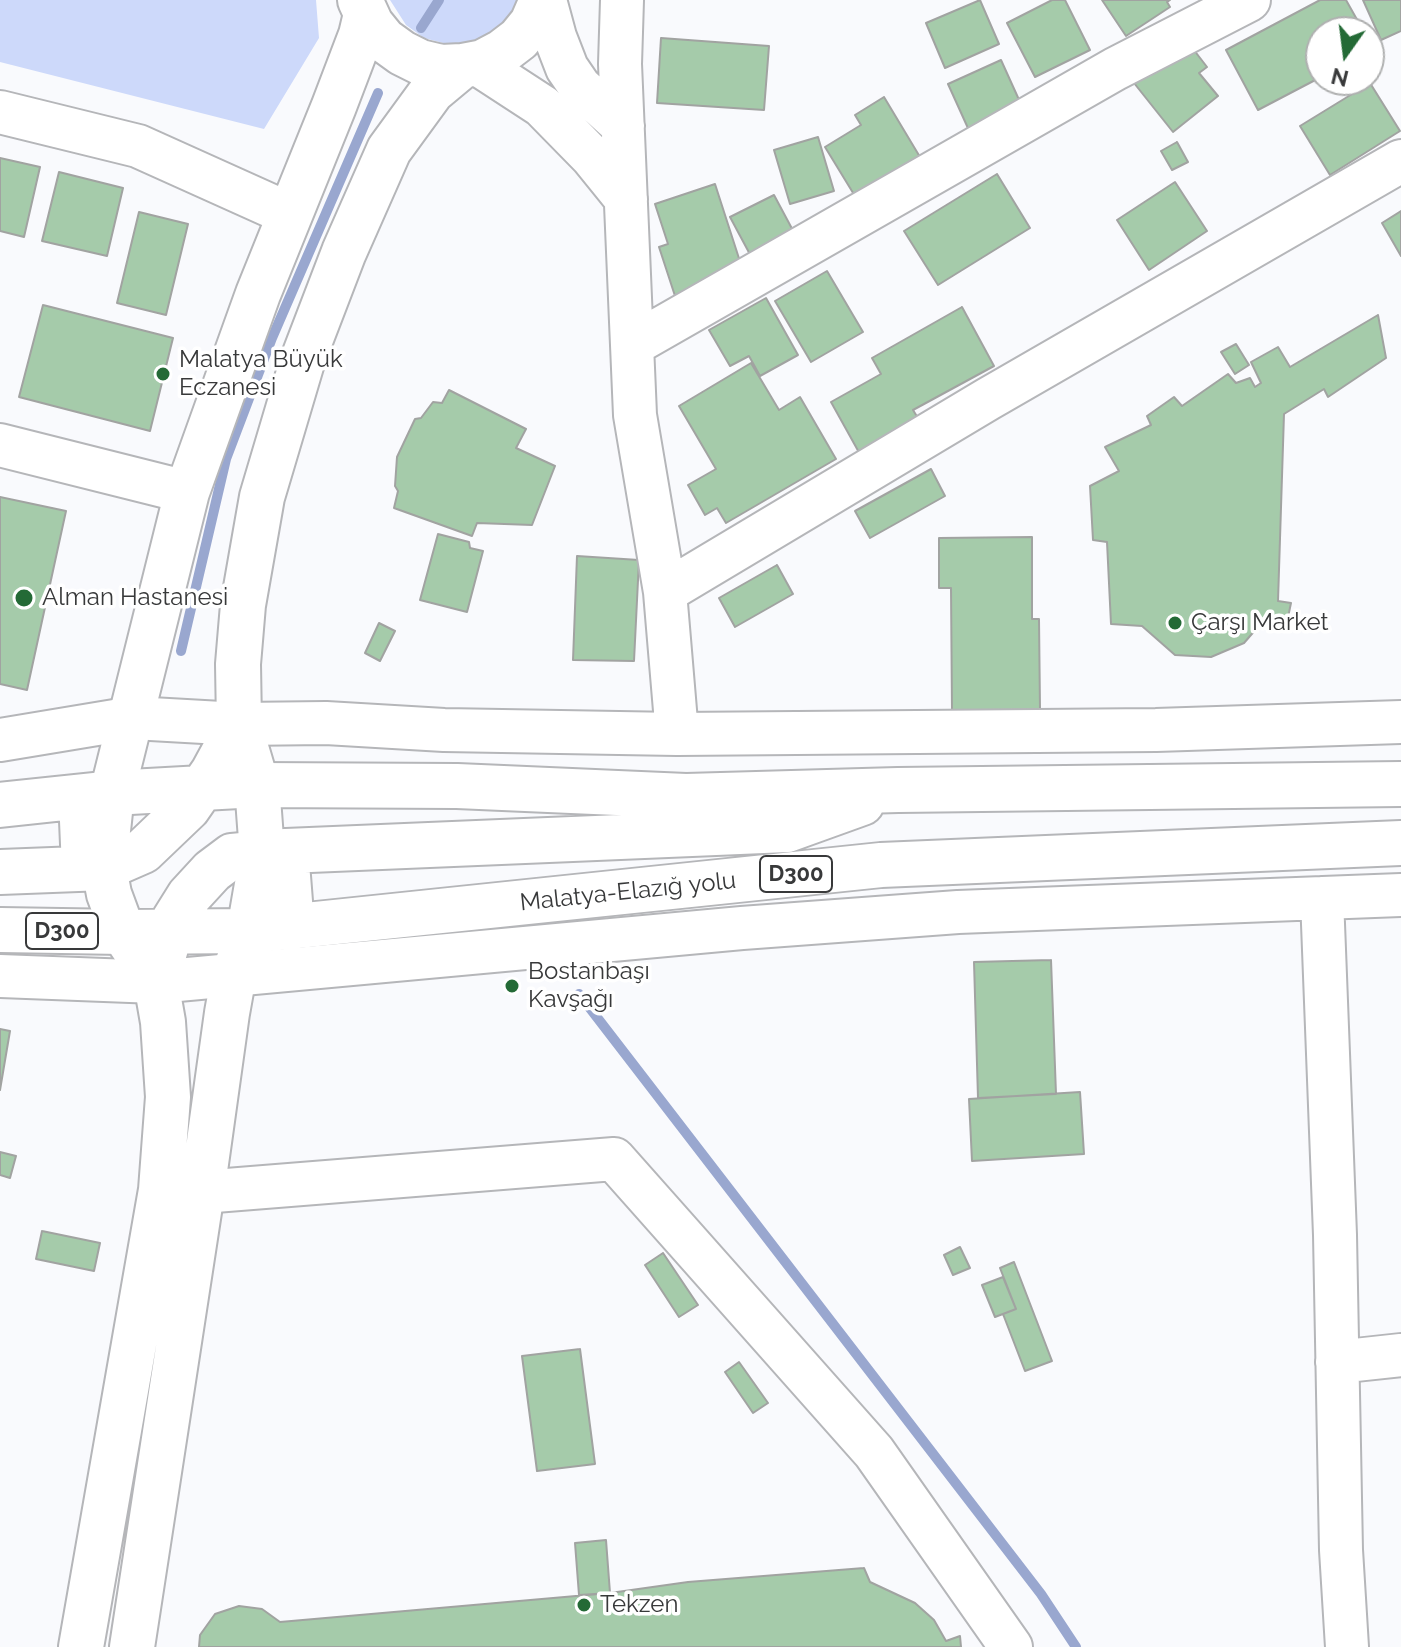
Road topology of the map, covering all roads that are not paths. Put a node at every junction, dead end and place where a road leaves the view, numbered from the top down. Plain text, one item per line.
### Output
1 (543, 0) edge
2 (622, 0) edge
3 (1249, 0) edge
4 (363, 7) edge
5 (469, 65) junction
6 (0, 112) edge
7 (623, 126) junction
8 (1401, 161) edge
9 (626, 199) junction
10 (289, 214) junction
11 (632, 345) junction
12 (0, 445) edge
13 (187, 492) junction
14 (665, 592) junction
15 (133, 718) junction
16 (1401, 722) edge
17 (239, 724) junction
18 (677, 734) junction
19 (0, 740) edge
20 (1401, 784) edge
21 (257, 785) junction
22 (202, 788) junction
23 (898, 790) junction
24 (97, 795) junction
25 (0, 805) edge
26 (1401, 843) edge
27 (273, 852) junction
28 (94, 868) junction
29 (0, 872) edge
30 (1401, 895) edge
31 (1322, 898) junction
32 (292, 927) junction
33 (0, 930) edge
34 (249, 931) junction
35 (123, 932) junction
36 (171, 933) junction
37 (234, 974) junction
38 (0, 976) edge
39 (156, 982) junction
40 (182, 1191) junction
41 (1401, 1355) edge
42 (1337, 1362) junction
43 (81, 1647) edge
44 (132, 1647) edge
45 (1011, 1647) edge
46 (1347, 1647) edge

1 - 5 main road
1 - 7 street
2 - 7 street
3 - 11 street
4 - 5 main road
4 - 10 main road
5 - 9 street
5 - 17 main road
6 - 10 street
7 - 9 street
8 - 14 street
9 - 11 street
10 - 13 main road
11 - 14 street
12 - 13 street
13 - 15 main road
14 - 18 street
15 - 17 street
15 - 19 street
15 - 24 main road
16 - 18 street
17 - 18 street
17 - 21 main road
17 - 22 main road
20 - 23 main road
21 - 22 main road
21 - 23 main road
21 - 27 main road
22 - 24 main road
22 - 28 main road
23 - 27 main road
24 - 25 main road
24 - 28 main road
26 - 32 main road, Malatya-Elazığ yolu / D300
27 - 32 main road
27 - 34 main road
27 - 36 main road
28 - 29 main road
28 - 35 main road
30 - 31 street
31 - 37 street
31 - 42 street
32 - 34 main road, Malatya-Elazığ yolu / D300
33 - 35 main road, Malatya-Elazığ yolu / D300
34 - 36 main road, Malatya-Elazığ yolu / D300
34 - 37 main road
35 - 36 main road, Malatya-Elazığ yolu / D300
35 - 39 main road
36 - 39 main road
37 - 39 street
37 - 40 main road
38 - 39 street
39 - 40 main road
40 - 43 main road
40 - 44 main road
40 - 45 street
41 - 42 street
42 - 46 street

